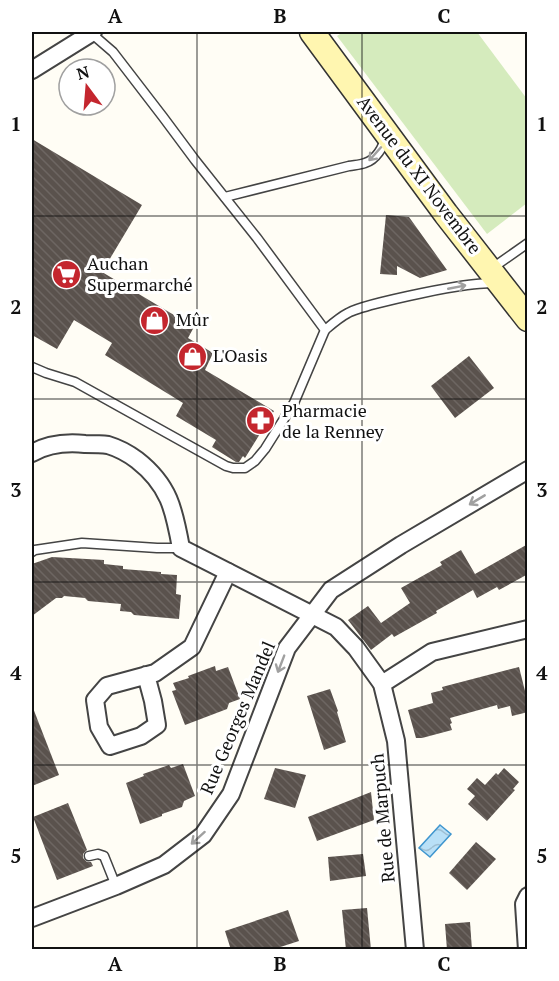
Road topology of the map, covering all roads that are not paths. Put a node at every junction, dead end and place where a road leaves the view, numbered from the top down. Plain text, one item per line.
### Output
1 (92, 32) edge
2 (312, 32) edge
3 (32, 70) edge
4 (383, 128) junction
5 (225, 197) junction
6 (528, 243) edge
7 (490, 269) junction
8 (505, 289) junction
9 (528, 319) edge
10 (326, 330) junction
11 (32, 367) edge
12 (32, 453) edge
13 (528, 470) edge
14 (181, 548) junction
15 (32, 552) edge
16 (228, 572) junction
17 (313, 615) junction
18 (528, 629) edge
19 (146, 675) junction
20 (382, 684) junction
21 (89, 856) dead end
22 (117, 886) junction
23 (528, 896) edge
24 (32, 918) edge
25 (416, 950) edge
26 (527, 950) edge

1 - 3 street
1 - 5 lane
2 - 4 main road, Avenue du XI Novembre
4 -> 5 lane
4 - 7 main road, Avenue du XI Novembre
5 - 10 lane
6 - 7 lane
7 - 8 main road, Avenue du XI Novembre
8 - 9 main road, Avenue du XI Novembre
10 -> 8 lane
10 - 11 lane
12 - 14 street
13 -> 17 street, Rue Georges Mandel
14 - 15 lane
14 - 16 street, Rue de Marpuch
16 - 17 street, Rue de Marpuch
16 - 19 street
17 - 20 street, Rue de Marpuch
17 -> 22 street, Rue Georges Mandel
18 - 20 street
19 - 19 street
20 - 25 street, Rue de Marpuch
21 - 22 lane
22 - 24 street, Rue Georges Mandel
23 - 26 street

